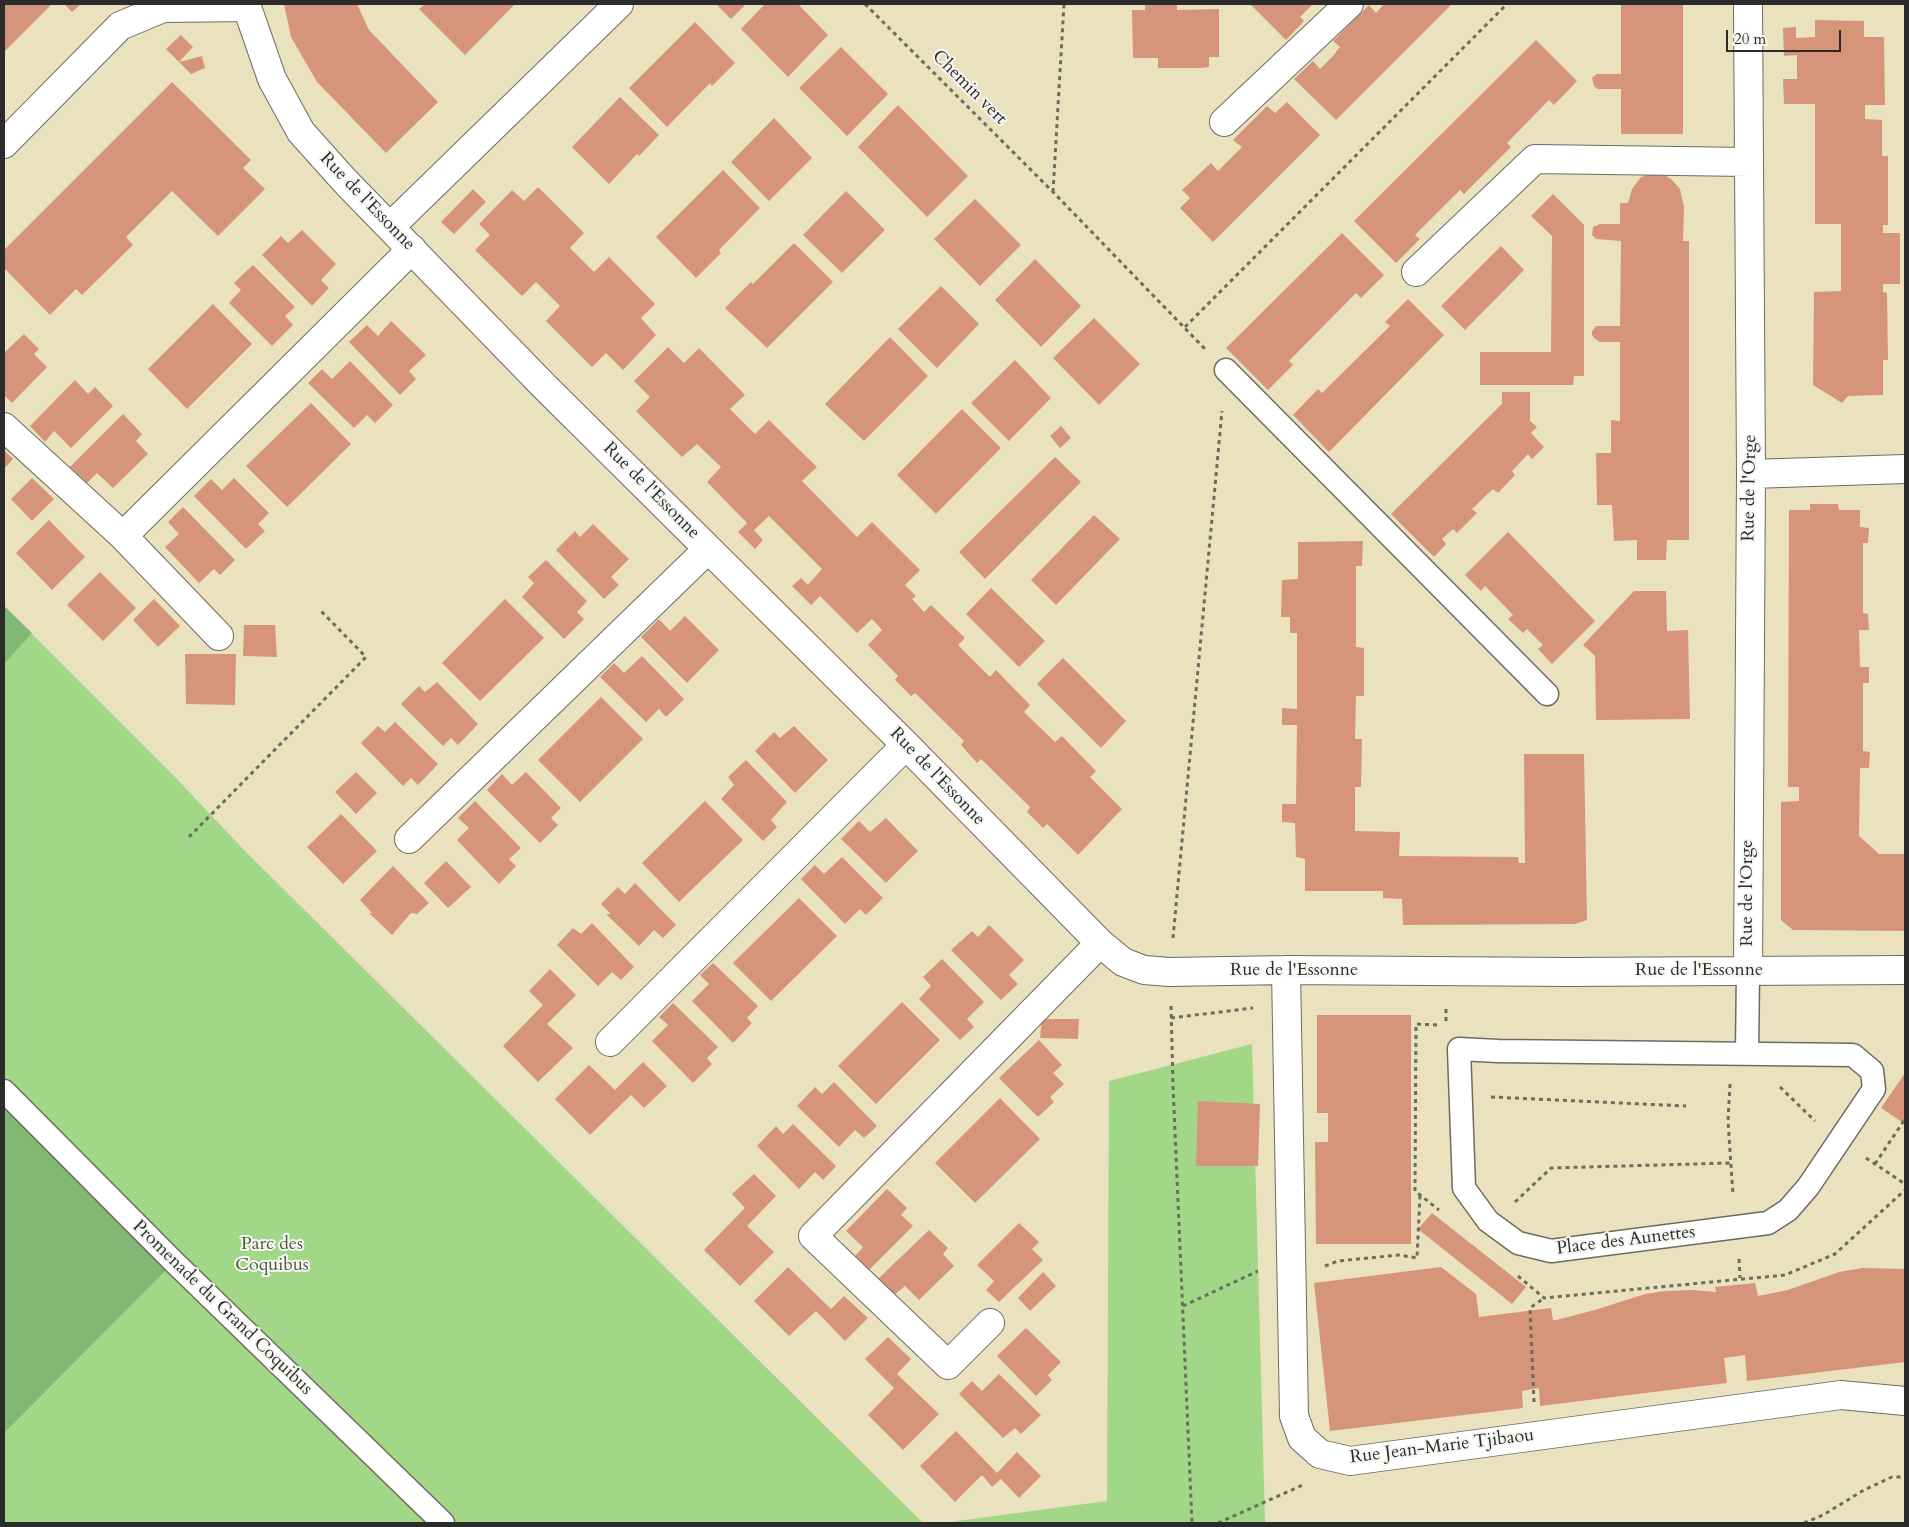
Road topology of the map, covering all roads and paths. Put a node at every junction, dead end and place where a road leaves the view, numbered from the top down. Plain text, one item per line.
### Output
1 (619, 4) edge
2 (865, 4) edge
3 (1064, 4) edge
4 (1349, 4) edge
5 (1507, 4) edge
6 (1748, 4) edge
7 (246, 5) edge
8 (1224, 122) dead end
9 (4, 144) edge
10 (1749, 162) junction
11 (1053, 192) junction
12 (390, 227) junction
13 (412, 249) junction
14 (1416, 272) dead end
15 (1184, 327) junction
16 (1226, 370) junction
17 (4, 427) edge
18 (1905, 469) edge
19 (1750, 474) junction
20 (123, 536) junction
21 (708, 549) junction
22 (318, 609) dead end
23 (220, 636) dead end
24 (1547, 694) dead end
25 (906, 745) junction
26 (189, 837) dead end
27 (409, 839) dead end
28 (1100, 944) junction
29 (1286, 970) junction
30 (1905, 970) edge
31 (1170, 972) junction
32 (1748, 972) junction
33 (1446, 1001) dead end
34 (1258, 1007) dead end
35 (1171, 1018) junction
36 (1439, 1025) dead end
37 (1446, 1026) dead end
38 (610, 1042) dead end
39 (1747, 1054) junction
40 (1774, 1081) dead end
41 (1730, 1086) dead end
42 (4, 1091) edge
43 (1490, 1096) dead end
44 (1686, 1106) dead end
45 (1905, 1119) edge
46 (1819, 1125) dead end
47 (1730, 1163) junction
48 (1905, 1184) edge
49 (1905, 1190) edge
50 (1420, 1194) junction
51 (1513, 1203) dead end
52 (1734, 1203) dead end
53 (1442, 1213) dead end
54 (1739, 1259) dead end
55 (1338, 1261) dead end
56 (1265, 1268) dead end
57 (1515, 1274) dead end
58 (1740, 1278) junction
59 (1544, 1298) junction
60 (1183, 1306) junction
61 (990, 1323) dead end
62 (1905, 1401) edge
63 (1534, 1402) dead end
64 (1330, 1456) junction
65 (1905, 1477) edge
66 (443, 1523) edge
67 (1192, 1523) edge
68 (1218, 1523) edge
69 (1804, 1523) edge

1 - 12 street
2 - 11 path, Chemin vert
3 - 11 path
4 - 8 street
5 - 15 path
6 - 10 street, Rue de l'Orge
7 - 9 street
7 - 12 street, Rue de l'Essonne
10 - 14 street
10 - 19 street, Rue de l'Orge
11 - 15 path, Chemin vert
12 - 13 street, Rue de l'Essonne
13 - 20 street
13 - 21 street, Rue de l'Essonne
15 - 16 path, Chemin vert
16 - 24 lane
16 - 31 path
17 - 20 street
18 - 19 street
19 - 32 street, Rue de l'Orge
20 - 23 street
21 - 25 street, Rue de l'Essonne
21 - 27 street
22 - 26 path
25 - 28 street, Rue de l'Essonne
25 - 38 street
28 - 31 street, Rue de l'Essonne
28 - 61 street
29 - 31 street, Rue de l'Essonne
29 - 32 street, Rue de l'Essonne
29 - 64 street, Rue Jean-Marie Tjibaou
30 - 32 street, Rue de l'Essonne
31 - 35 path
32 - 39 lane
33 - 37 path
34 - 35 path
35 - 60 path
36 - 50 path
39 - 39 lane, Place des Aunettes
40 - 46 path
41 - 47 path
42 - 66 lane, Promenade du Grand Coquibus
43 - 44 path
45 - 48 path
47 - 51 path
47 - 52 path
49 - 58 path
50 - 53 path
50 - 55 path
54 - 58 path
56 - 60 path
57 - 59 path
58 - 59 path
59 - 63 path
60 - 67 path
62 - 64 street, Rue Jean-Marie Tjibaou
64 - 68 path
65 - 69 path

